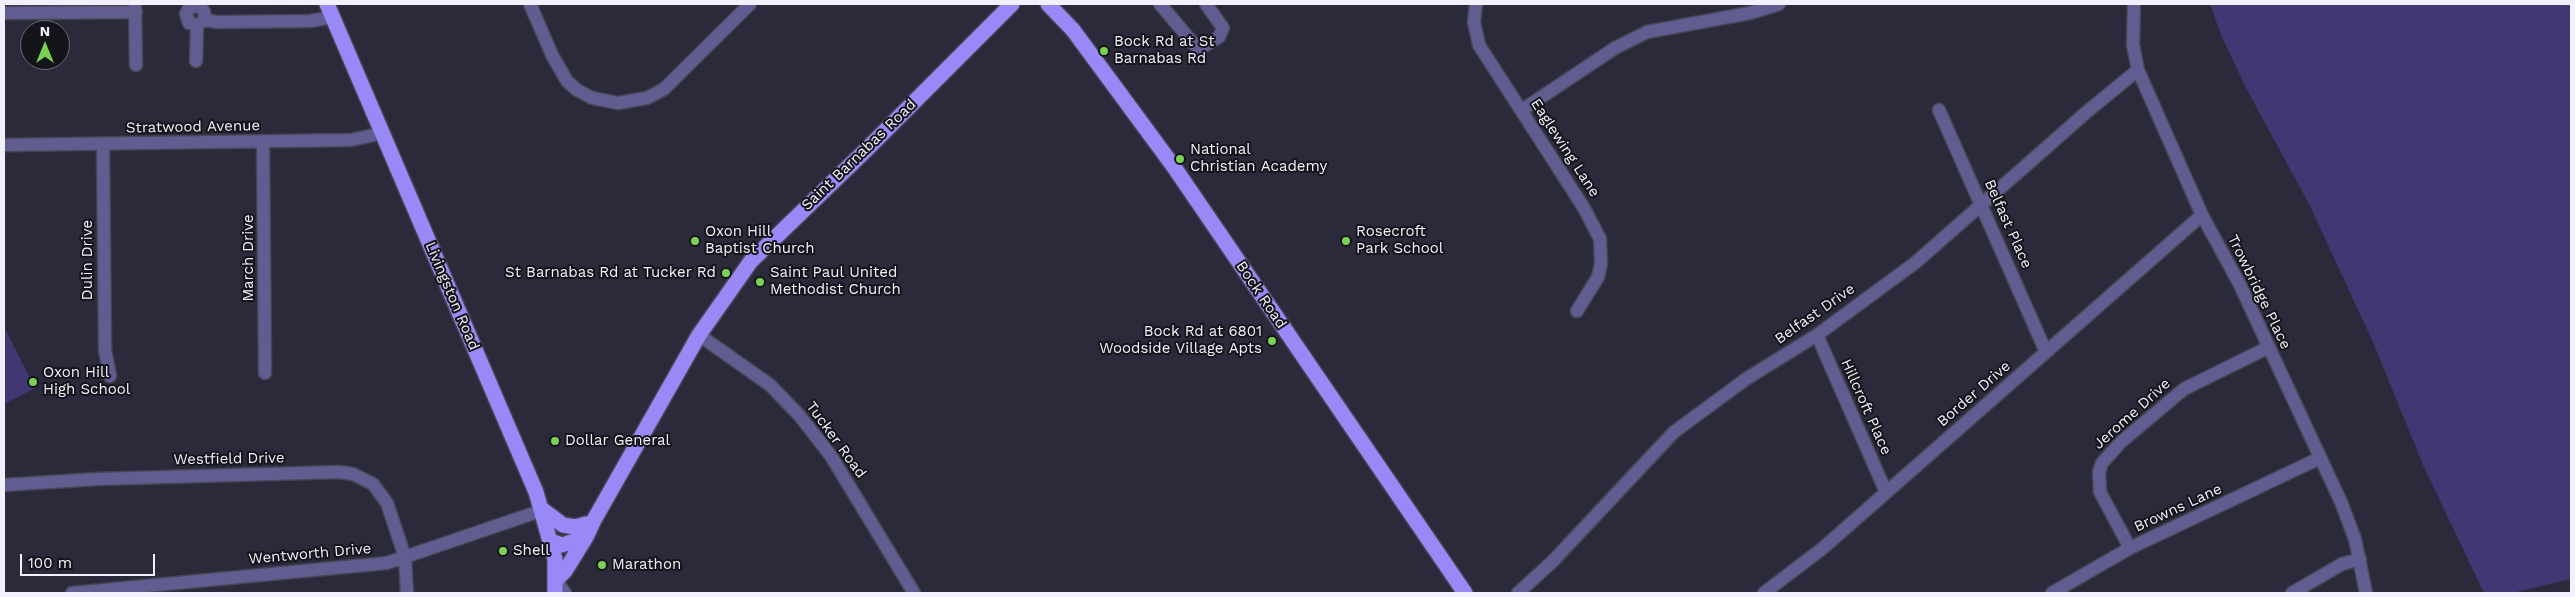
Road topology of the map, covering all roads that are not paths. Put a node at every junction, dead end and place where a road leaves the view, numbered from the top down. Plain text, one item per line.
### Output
1 (530, 4) edge
2 (750, 4) edge
3 (1012, 4) edge
4 (1048, 4) edge
5 (1063, 4) edge
6 (1160, 4) edge
7 (1206, 4) edge
8 (1476, 4) edge
9 (1779, 4) edge
10 (2134, 4) edge
11 (135, 8) edge
12 (330, 10) edge
13 (4, 13) edge
14 (1072, 30) junction
15 (196, 61) dead end
16 (136, 65) dead end
17 (2138, 70) junction
18 (1522, 110) junction
19 (1939, 110) dead end
20 (383, 133) junction
21 (263, 142) junction
22 (103, 144) junction
23 (4, 145) edge
24 (1982, 206) junction
25 (2202, 215) junction
26 (1577, 311) dead end
27 (699, 334) junction
28 (1816, 335) junction
29 (2267, 348) junction
30 (2046, 352) junction
31 (265, 373) dead end
32 (110, 376) dead end
33 (2320, 458) junction
34 (4, 485) edge
35 (1886, 492) junction
36 (543, 510) junction
37 (589, 528) junction
38 (551, 541) junction
39 (2130, 548) junction
40 (405, 557) junction
41 (2360, 559) junction
42 (556, 587) edge
43 (72, 593) edge
44 (408, 593) edge
45 (565, 593) edge
46 (914, 593) edge
47 (1465, 593) edge
48 (1518, 593) edge
49 (1764, 593) edge
50 (2052, 593) edge
51 (2292, 593) edge
52 (2366, 593) edge

1 - 2 street
3 - 27 main road, Saint Barnabas Road
4 - 14 main road, Bock Road
5 - 14 main road
6 - 7 street
8 - 18 street, Eaglewing Lane
9 - 18 street
10 - 17 street, Trowbridge Place
11 - 13 street
11 - 16 street
12 - 15 street
12 - 20 main road, Livingston Road
14 - 47 main road, Bock Road
17 - 24 street, Belfast Drive
17 - 25 street, Trowbridge Place
18 - 26 street, Eaglewing Lane
19 - 24 street, Belfast Place
20 - 21 street, Stratwood Avenue
20 - 36 main road, Livingston Road
21 - 22 street, Stratwood Avenue
21 - 31 street, March Drive
22 - 23 street, Stratwood Avenue
22 - 32 street, Dulin Drive
24 - 28 street, Belfast Drive
24 - 30 street, Belfast Place
25 - 29 street, Trowbridge Place
25 - 30 street, Border Drive
27 - 37 main road, Saint Barnabas Road
27 - 46 street, Tucker Road
28 - 35 street, Hillcroft Place
28 - 48 street, Belfast Drive
29 - 33 street, Trowbridge Place
29 - 39 street, Jerome Drive
30 - 35 street, Border Drive
33 - 39 street, Browns Lane
33 - 41 street, Trowbridge Place
34 - 40 street, Westfield Drive
35 - 49 street, Border Drive
36 - 37 main road
36 - 38 main road, Livingston Road
36 - 40 street, Wentworth Drive
37 - 38 main road
37 - 42 main road, Saint Barnabas Road
38 - 42 main road, Livingston Road
39 - 50 street, Browns Lane
40 - 43 street, Wentworth Drive
40 - 44 street, Westfield Drive
41 - 51 street
41 - 52 street, Trowbridge Place
42 - 45 street

